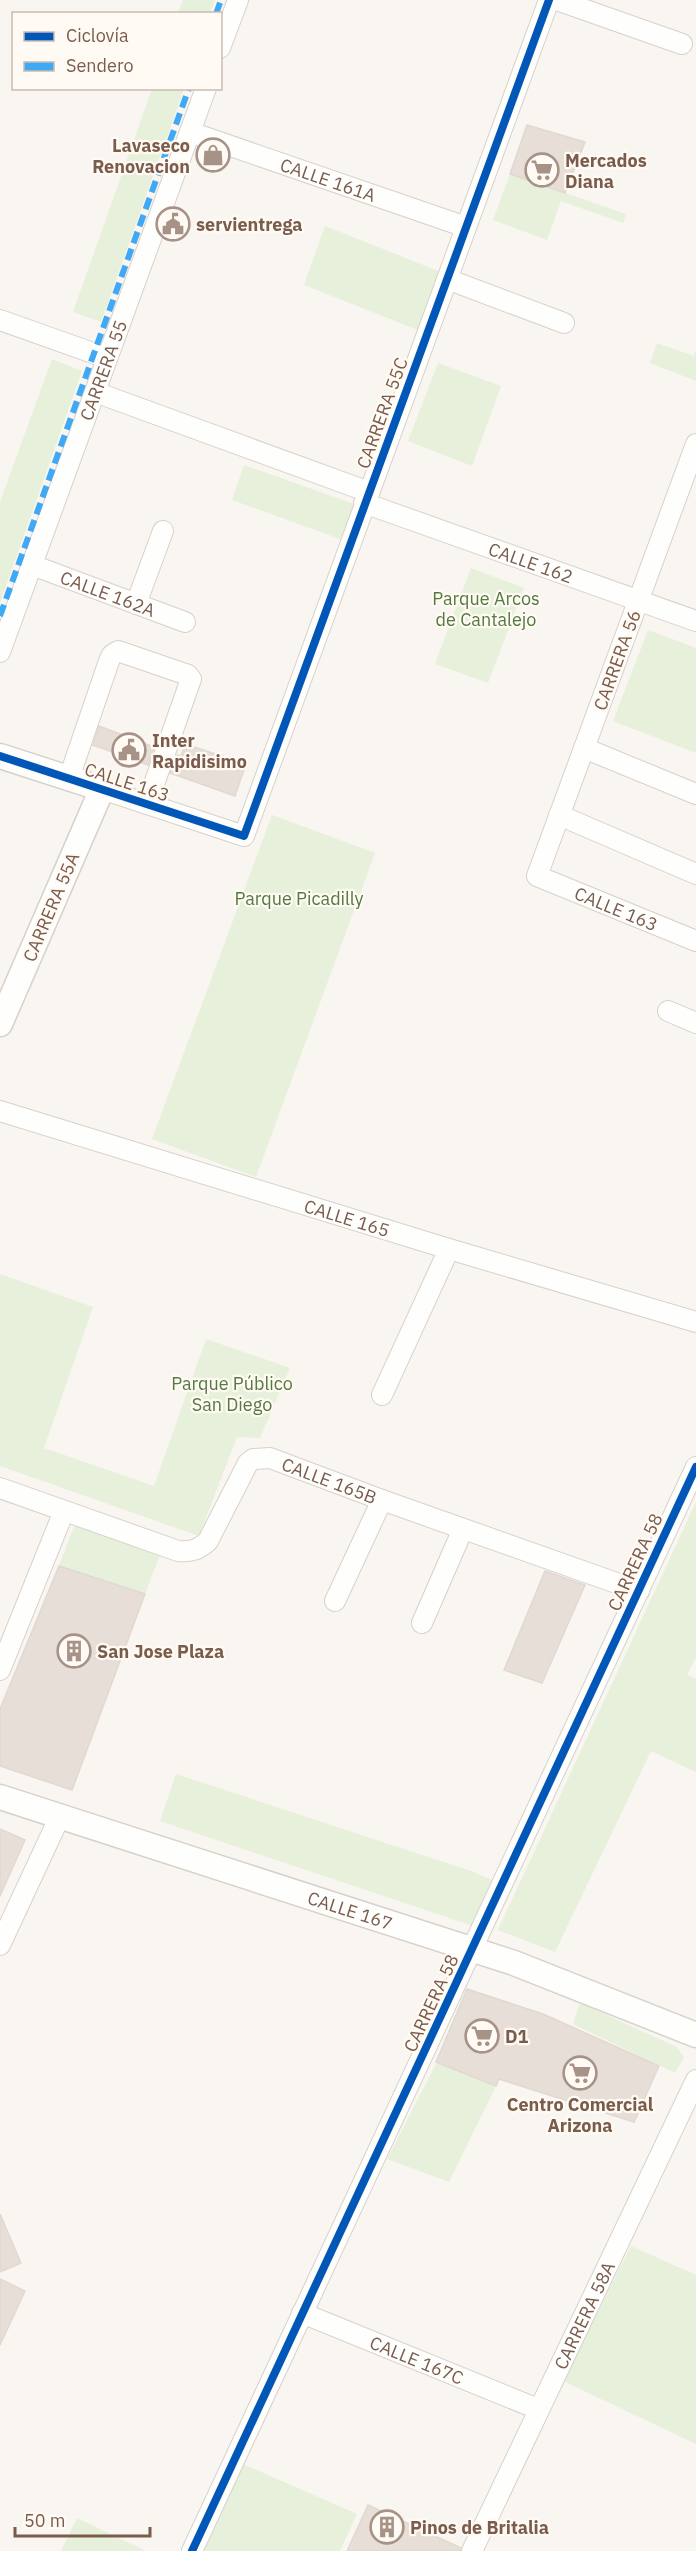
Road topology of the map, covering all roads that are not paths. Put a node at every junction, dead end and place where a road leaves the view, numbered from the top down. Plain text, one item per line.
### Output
1 (238, 0) edge
2 (549, 0) edge
3 (557, 0) edge
4 (222, 43) edge
5 (682, 44) dead end
6 (205, 90) edge
7 (190, 132) junction
8 (466, 227) junction
9 (447, 279) junction
10 (0, 320) edge
11 (564, 323) dead end
12 (107, 358) junction
13 (95, 392) junction
14 (696, 444) edge
15 (366, 497) junction
16 (163, 531) dead end
17 (32, 565) junction
18 (638, 601) junction
19 (136, 604) junction
20 (696, 621) edge
21 (185, 622) dead end
22 (0, 652) edge
23 (584, 748) junction
24 (0, 756) edge
25 (69, 778) junction
26 (102, 789) junction
27 (696, 794) edge
28 (147, 804) junction
29 (559, 815) junction
30 (244, 836) joint
31 (696, 874) edge
32 (537, 876) joint
33 (696, 941) edge
34 (668, 1011) dead end
35 (696, 1023) edge
36 (0, 1024) edge
37 (0, 1111) edge
38 (449, 1249) junction
39 (696, 1322) edge
40 (382, 1395) dead end
41 (696, 1467) edge
42 (0, 1488) edge
43 (382, 1500) junction
44 (64, 1511) junction
45 (463, 1529) junction
46 (639, 1591) junction
47 (335, 1601) dead end
48 (422, 1623) dead end
49 (0, 1670) edge
50 (0, 1797) edge
51 (60, 1816) junction
52 (0, 1945) edge
53 (473, 1949) junction
54 (696, 2035) edge
55 (696, 2080) edge
56 (302, 2313) junction
57 (533, 2407) dead end
58 (192, 2551) edge
59 (472, 2551) edge

1 - 4 street
2 - 8 street, CARRERA 55C
3 - 5 street
6 - 7 street, CARRERA 55
7 - 8 street, CALLE 161A
7 - 12 street, CARRERA 55
8 - 9 street, CARRERA 55C
9 - 11 street
9 - 15 street, CARRERA 55C
10 - 12 street
12 - 13 street, CARRERA 55
13 - 15 street, CALLE 162
13 - 17 street, CARRERA 55
14 - 18 street, CARRERA 56
15 - 18 street, CALLE 162
15 - 30 street, CARRERA 55C
16 - 19 street
17 - 19 street, CALLE 162A
17 - 22 street, CARRERA 55
18 - 20 street, CALLE 162
18 - 23 street, CARRERA 56
19 - 21 street, CALLE 162A
23 - 27 street
23 - 29 street, CARRERA 56
24 - 25 street, CALLE 163
25 - 26 street, CALLE 163
25 - 28 street
26 - 28 street, CALLE 163
26 - 36 street, CARRERA 55A
28 - 30 street, CALLE 163
29 - 31 street
29 - 32 street, CARRERA 56
32 - 33 street, CALLE 163
34 - 35 street
37 - 38 street, CALLE 165
38 - 39 street, CALLE 165
38 - 40 street
41 - 46 street, CARRERA 58
42 - 44 street, CALLE 165B
43 - 44 street, CALLE 165B
43 - 45 street, CALLE 165B
43 - 47 street
44 - 49 street
45 - 46 street, CALLE 165B
45 - 48 street
46 - 53 street, CARRERA 58
50 - 51 street, CALLE 167
51 - 52 street
51 - 53 street, CALLE 167
53 - 54 street, CALLE 167
53 - 56 street, CARRERA 58
55 - 59 street, CARRERA 58A
56 - 57 street, CALLE 167C
56 - 58 street, CARRERA 58

